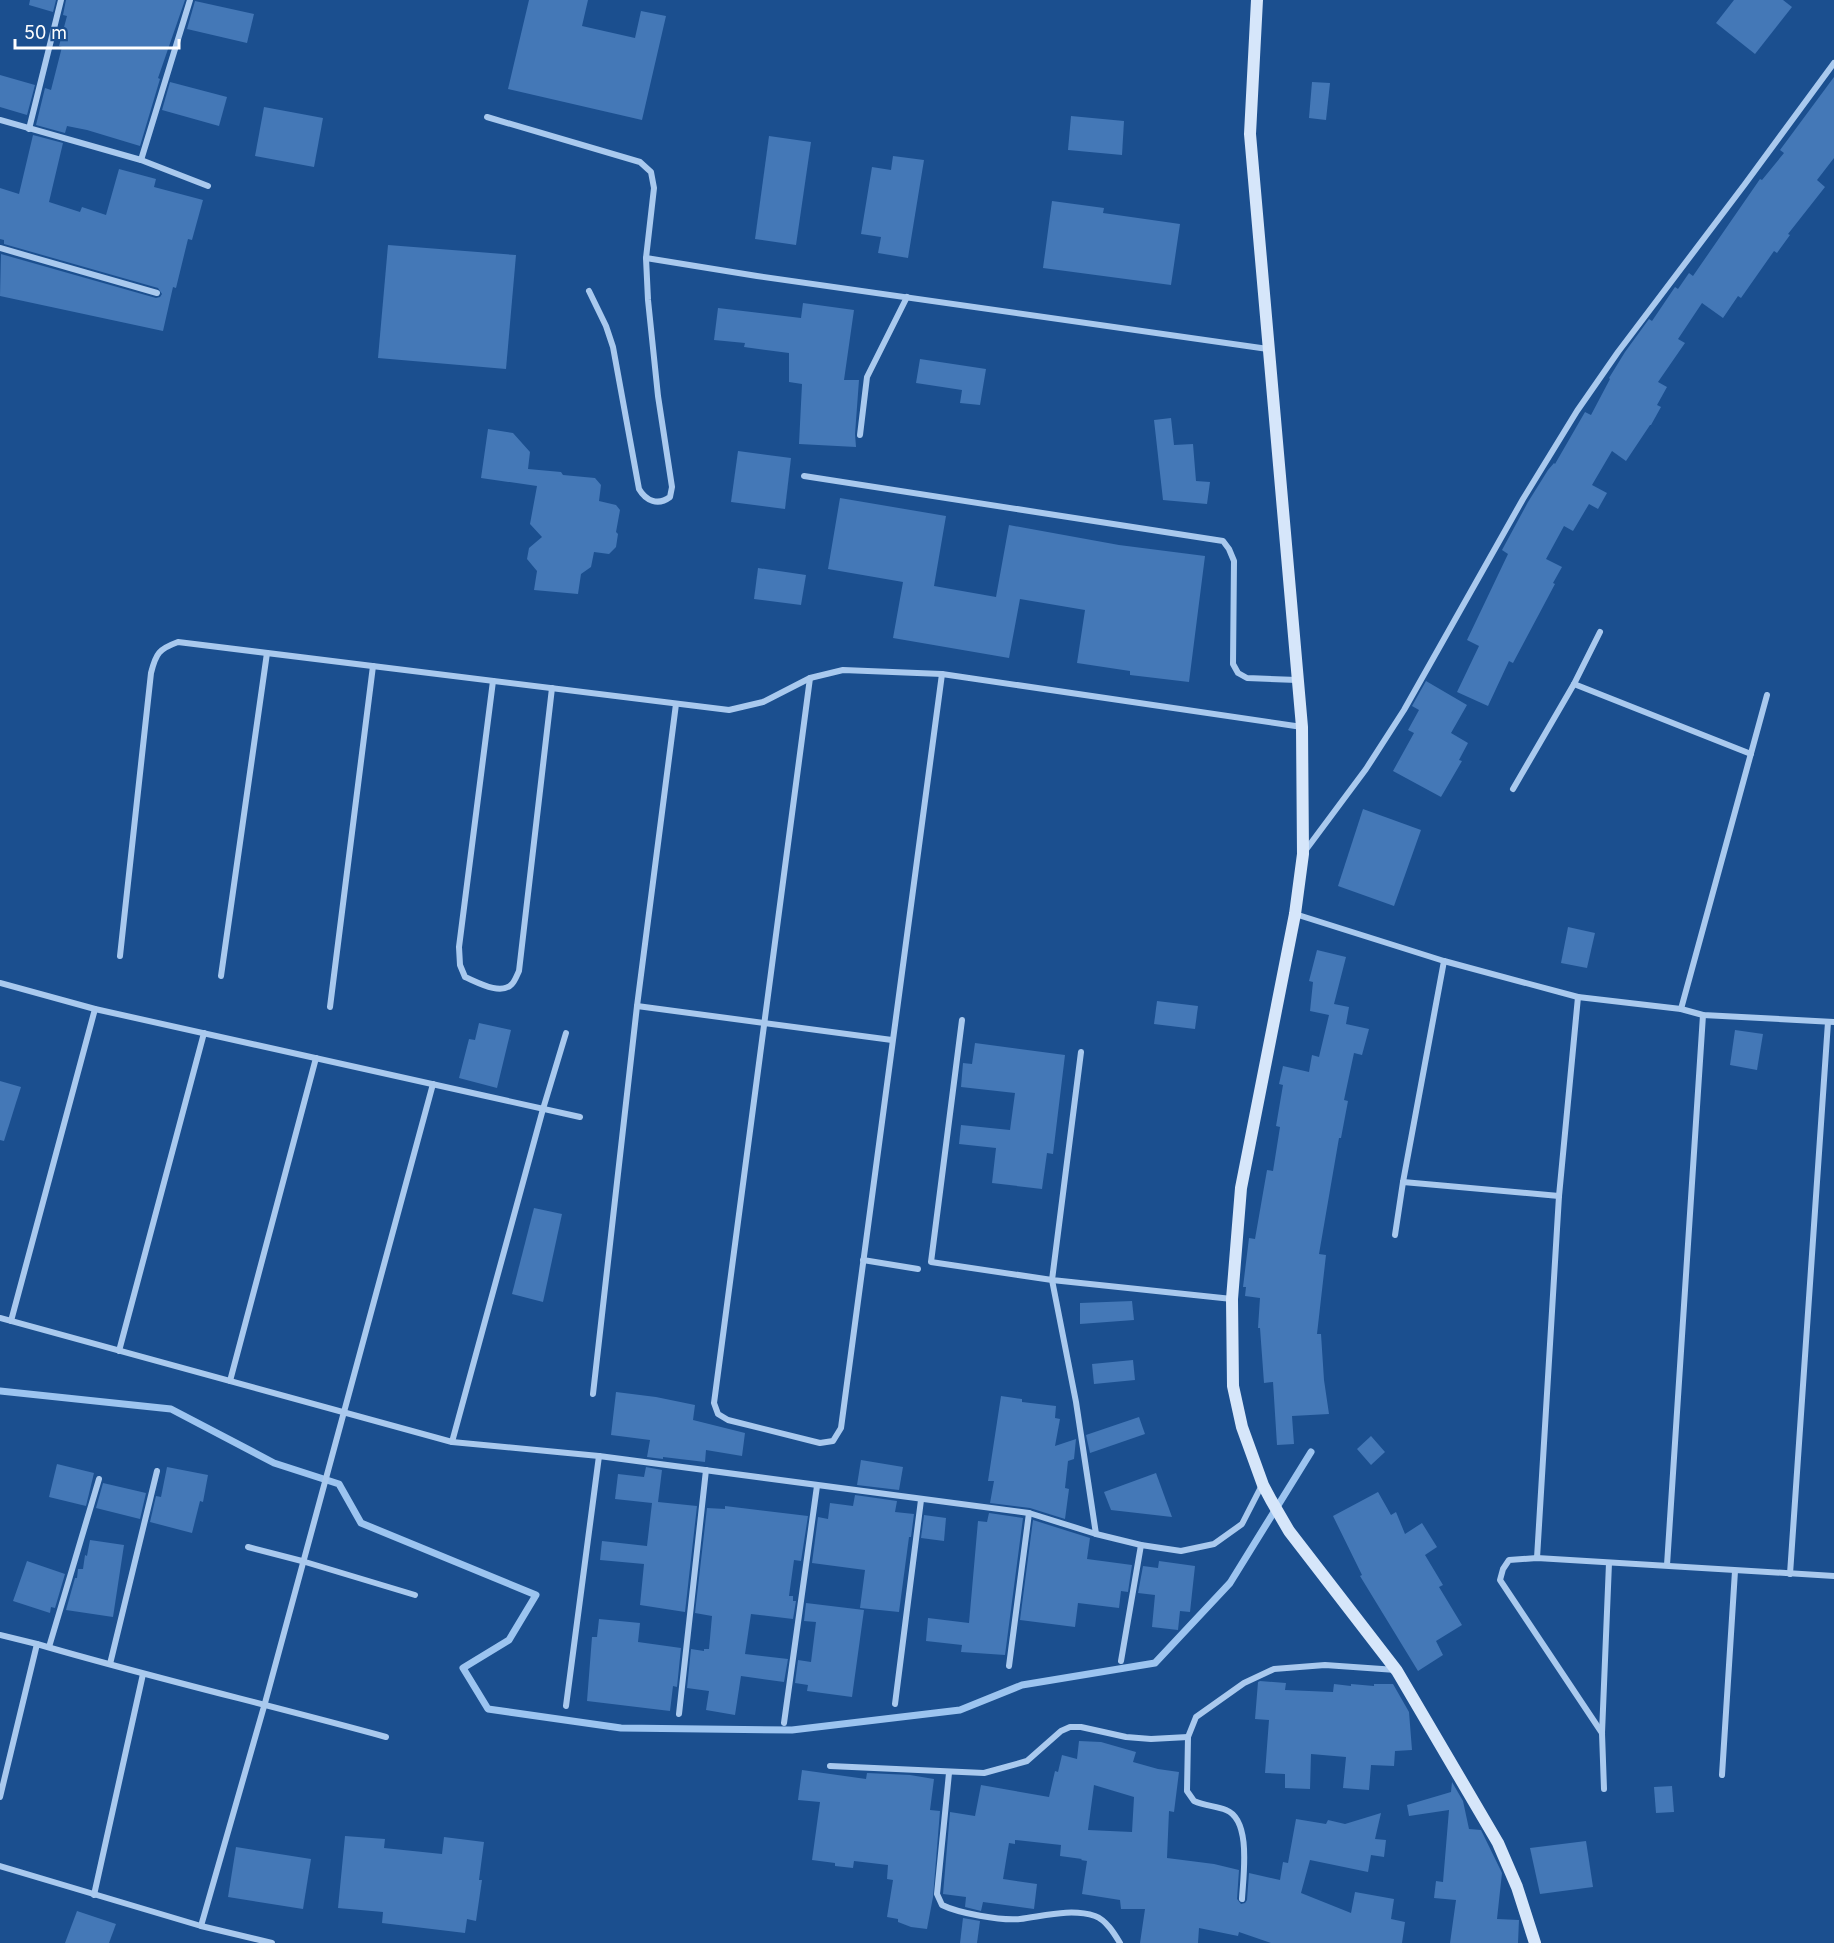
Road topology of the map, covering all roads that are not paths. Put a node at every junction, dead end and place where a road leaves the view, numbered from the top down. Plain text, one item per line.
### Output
1 (61, 0) edge
2 (190, 0) edge
3 (1257, 0) edge
4 (1834, 63) edge
5 (487, 117) dead end
6 (0, 120) edge
7 (29, 129) junction
8 (141, 160) junction
9 (208, 186) dead end
10 (0, 248) edge
11 (646, 258) junction
12 (589, 291) dead end
13 (156, 293) dead end
14 (907, 297) junction
15 (1268, 349) junction
16 (860, 435) dead end
17 (804, 476) dead end
18 (1600, 632) dead end
19 (267, 653) junction
20 (373, 666) junction
21 (942, 675) junction
22 (810, 678) junction
23 (1298, 680) junction
24 (493, 681) junction
25 (1574, 684) junction
26 (552, 688) junction
27 (1767, 695) dead end
28 (676, 704) junction
29 (1302, 728) junction
30 (1751, 754) junction
31 (1513, 789) dead end
32 (1303, 854) junction
33 (1294, 914) junction
34 (120, 956) dead end
35 (1444, 961) junction
36 (221, 976) dead end
37 (0, 983) edge
38 (1578, 997) junction
39 (637, 1006) junction
40 (330, 1007) dead end
41 (95, 1009) junction
42 (1681, 1010) junction
43 (1703, 1015) junction
44 (962, 1020) dead end
45 (765, 1022) junction
46 (1831, 1022) edge
47 (204, 1033) junction
48 (566, 1033) dead end
49 (892, 1040) junction
50 (1081, 1052) dead end
51 (316, 1058) junction
52 (433, 1084) junction
53 (543, 1109) junction
54 (580, 1117) dead end
55 (1403, 1182) junction
56 (1560, 1196) junction
57 (1395, 1235) dead end
58 (863, 1260) junction
59 (918, 1269) dead end
60 (1052, 1280) junction
61 (1232, 1299) junction
62 (0, 1318) edge
63 (11, 1321) junction
64 (119, 1351) junction
65 (230, 1381) junction
66 (593, 1394) dead end
67 (344, 1413) junction
68 (452, 1442) junction
69 (599, 1456) junction
70 (706, 1470) junction
71 (157, 1471) dead end
72 (99, 1479) dead end
73 (1263, 1485) junction
74 (817, 1486) junction
75 (921, 1500) junction
76 (1029, 1513) junction
77 (1096, 1534) junction
78 (1141, 1545) junction
79 (248, 1547) dead end
80 (1537, 1558) junction
81 (302, 1561) junction
82 (1609, 1563) junction
83 (1667, 1565) junction
84 (1735, 1570) junction
85 (1790, 1574) junction
86 (1834, 1576) edge
87 (415, 1595) dead end
88 (0, 1635) edge
89 (37, 1644) junction
90 (50, 1647) junction
91 (1121, 1661) dead end
92 (110, 1665) junction
93 (1010, 1666) dead end
94 (1397, 1671) junction
95 (143, 1674) junction
96 (265, 1703) junction
97 (895, 1704) dead end
98 (566, 1706) dead end
99 (679, 1714) dead end
100 (784, 1723) dead end
101 (1602, 1733) junction
102 (386, 1737) dead end
103 (1188, 1737) junction
104 (830, 1766) dead end
105 (949, 1773) junction
106 (1722, 1775) dead end
107 (1604, 1789) dead end
108 (0, 1797) edge
109 (0, 1866) edge
110 (94, 1895) junction
111 (1242, 1899) dead end
112 (201, 1926) junction
113 (272, 1943) edge
114 (1120, 1943) edge
115 (1535, 1943) edge

1 - 7 street
2 - 8 street
3 - 15 street
4 - 32 street
5 - 11 street
6 - 7 street
7 - 8 street
8 - 9 street
10 - 13 street
11 - 12 street
11 - 14 street
14 - 15 street
14 - 16 street
15 - 23 street
17 - 23 street
18 - 25 street
19 - 20 street
19 - 34 street
19 - 36 street
20 - 24 street
20 - 40 street
21 - 22 street
21 - 29 street
21 - 49 street
22 - 28 street
22 - 45 street
23 - 29 street
24 - 26 street
24 - 26 street
25 - 30 street
25 - 31 street
26 - 28 street
27 - 30 street
28 - 39 street
29 - 32 street
30 - 42 street
32 - 33 street
33 - 35 street
33 - 61 street
35 - 38 street
35 - 55 street
37 - 41 street
38 - 42 street
38 - 56 street
39 - 45 street
39 - 66 street
41 - 47 street
41 - 63 street
42 - 43 street
43 - 46 street
43 - 83 street
44 - 60 street
45 - 49 street
45 - 58 street
46 - 85 street
47 - 51 street
47 - 64 street
48 - 53 street
49 - 58 street
50 - 60 street
51 - 52 street
51 - 65 street
52 - 53 street
52 - 67 street
53 - 54 street
53 - 68 street
55 - 56 street
55 - 57 street
56 - 80 street
58 - 59 street
60 - 61 street
60 - 77 street
61 - 73 street
62 - 63 street
63 - 64 street
64 - 65 street
65 - 67 street
67 - 68 street
67 - 81 street
68 - 69 street
69 - 70 street
69 - 98 street
70 - 74 street
70 - 99 street
71 - 92 street
72 - 90 street
73 - 78 street
73 - 94 street
74 - 75 street
74 - 100 street
75 - 76 street
75 - 97 street
76 - 77 street
76 - 93 street
77 - 78 street
78 - 91 street
79 - 81 street
80 - 82 street
80 - 101 street
81 - 87 street
81 - 96 street
82 - 83 street
82 - 101 street
83 - 84 street
84 - 85 street
84 - 106 street
85 - 86 street
88 - 89 street
89 - 90 street
89 - 108 street
90 - 92 street
92 - 95 street
94 - 103 street
94 - 115 street
95 - 96 street
95 - 110 street
96 - 102 street
96 - 112 street
101 - 107 street
103 - 105 street
103 - 111 street
104 - 105 street
105 - 114 street
109 - 110 street
110 - 112 street
112 - 113 street

